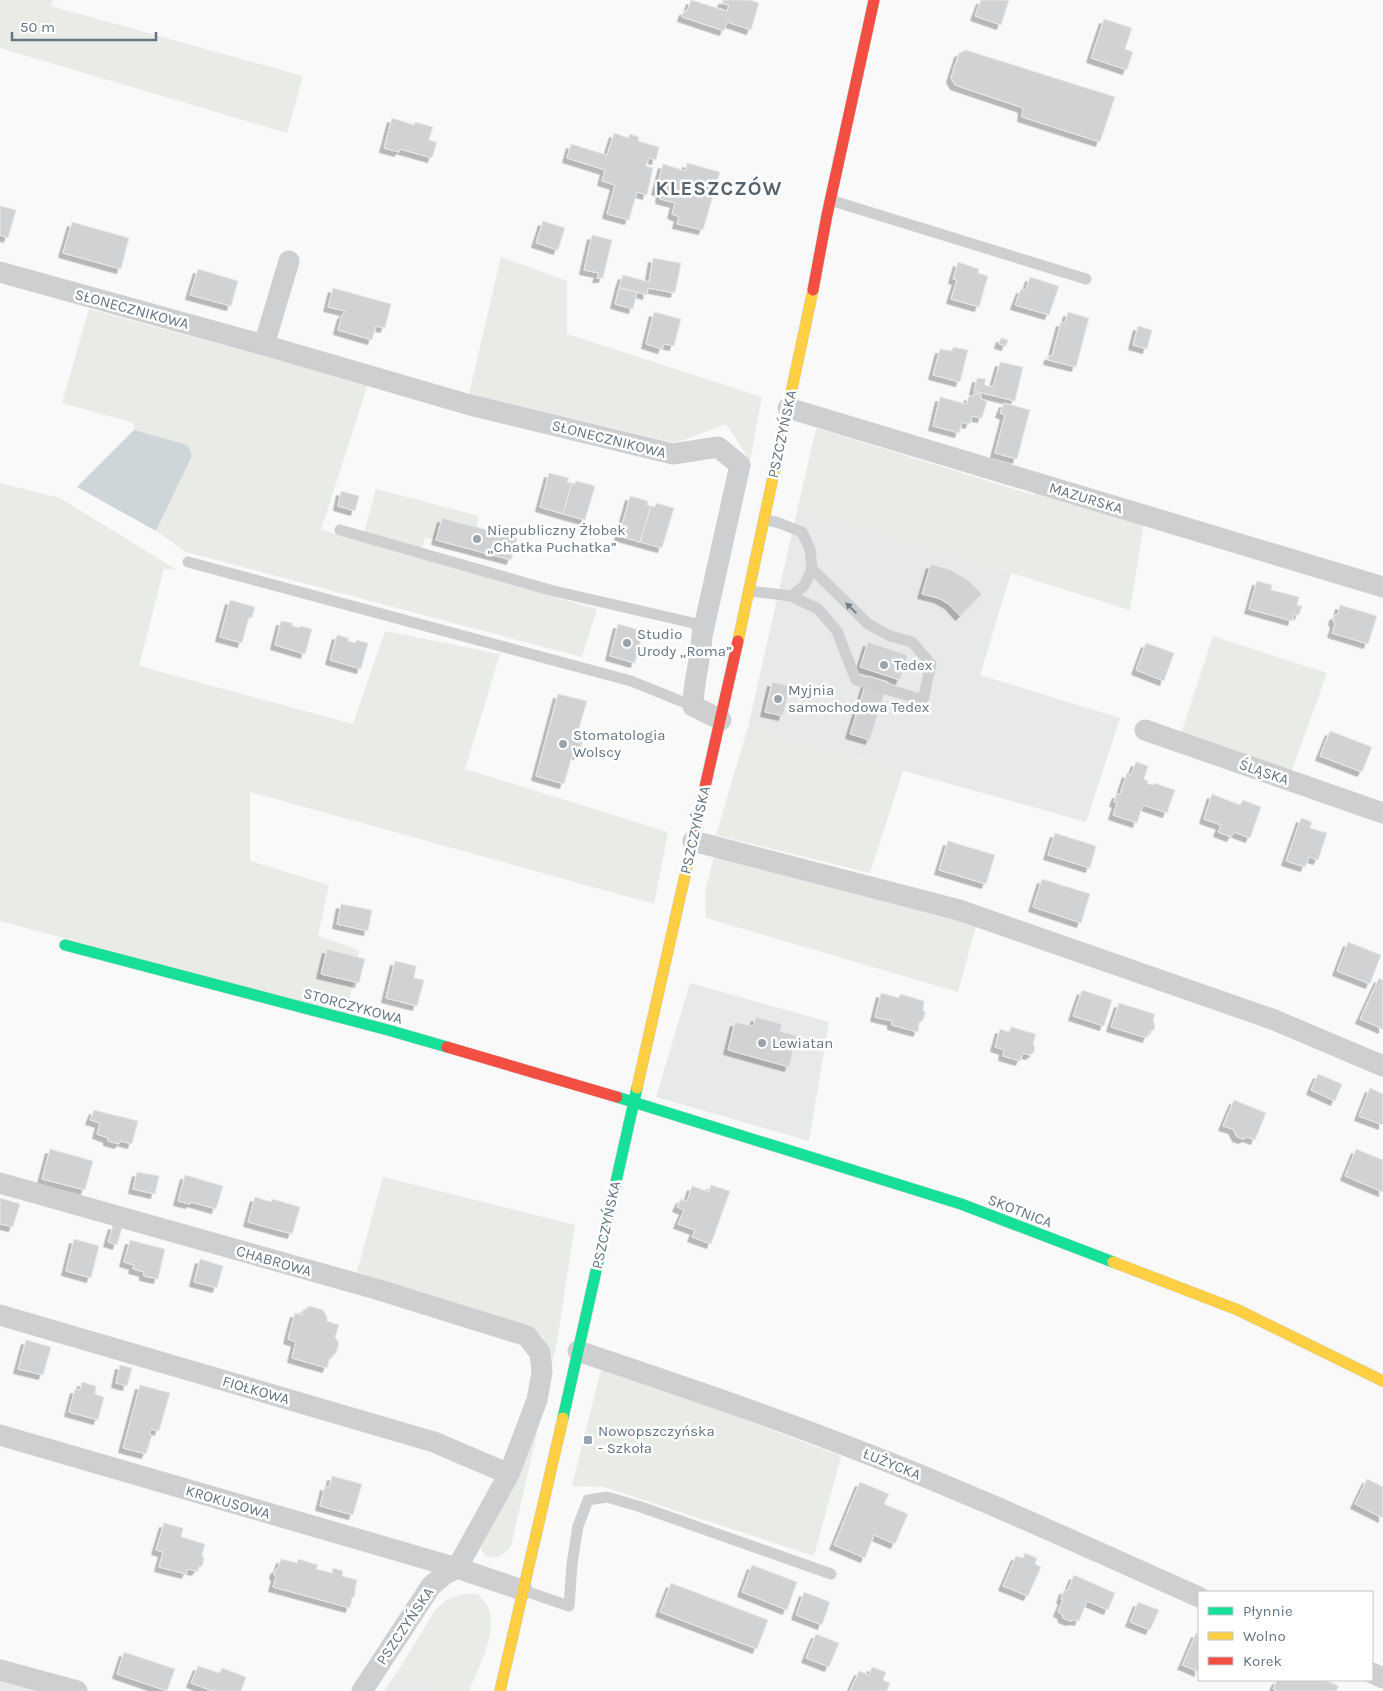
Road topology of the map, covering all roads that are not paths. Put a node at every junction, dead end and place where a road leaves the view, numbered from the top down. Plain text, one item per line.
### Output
1 (874, 0) edge
2 (830, 200) junction
3 (289, 261) dead end
4 (0, 272) edge
5 (1086, 279) dead end
6 (264, 345) junction
7 (788, 408) junction
8 (764, 519) junction
9 (340, 530) dead end
10 (188, 562) dead end
11 (812, 569) junction
12 (1383, 588) edge
13 (749, 591) junction
14 (791, 596) junction
15 (702, 636) junction
16 (693, 706) junction
17 (721, 720) junction
18 (1145, 730) dead end
19 (1383, 813) edge
20 (693, 841) junction
21 (65, 946) dead end
22 (1383, 1066) edge
23 (633, 1102) junction
24 (0, 1184) edge
25 (0, 1315) edge
26 (578, 1351) junction
27 (540, 1353) joint
28 (1383, 1380) edge
29 (0, 1435) edge
30 (509, 1474) junction
31 (457, 1568) junction
32 (831, 1574) dead end
33 (522, 1590) junction
34 (1198, 1597) edge
35 (0, 1670) edge
36 (78, 1691) edge
37 (362, 1691) edge
38 (500, 1691) edge

1 - 2 main road, PSZCZYŃSKA
2 - 5 lane
2 - 7 main road, PSZCZYŃSKA
3 - 6 street
4 - 6 street, SŁONECZNIKOWA
6 - 15 street, SŁONECZNIKOWA
7 - 8 main road, PSZCZYŃSKA
7 - 12 street, MAZURSKA
8 - 11 lane
8 - 13 main road, PSZCZYŃSKA
9 - 15 lane
10 - 16 lane
11 - 14 lane
14 -> 11 lane
13 - 14 lane
13 - 17 main road, PSZCZYŃSKA
15 - 16 street, SŁONECZNIKOWA
16 - 17 street
17 - 20 main road, PSZCZYŃSKA
18 - 19 street, ŚLĄSKA
20 - 22 street
20 - 23 main road, PSZCZYŃSKA
21 - 23 main road, STORCZYKOWA
23 - 26 main road, PSZCZYŃSKA
23 - 28 main road, SKOTNICA
24 - 27 street, CHABROWA
25 - 30 street, FIOŁKOWA
26 - 33 main road, PSZCZYŃSKA
26 - 34 street, ŁUŻYCKA
27 - 30 street, PSZCZYŃSKA
29 - 31 street, KROKUSOWA
30 - 31 street, PSZCZYŃSKA
31 - 33 street
31 - 37 street, PSZCZYŃSKA
32 - 33 lane
33 - 38 main road, PSZCZYŃSKA
35 - 36 street

